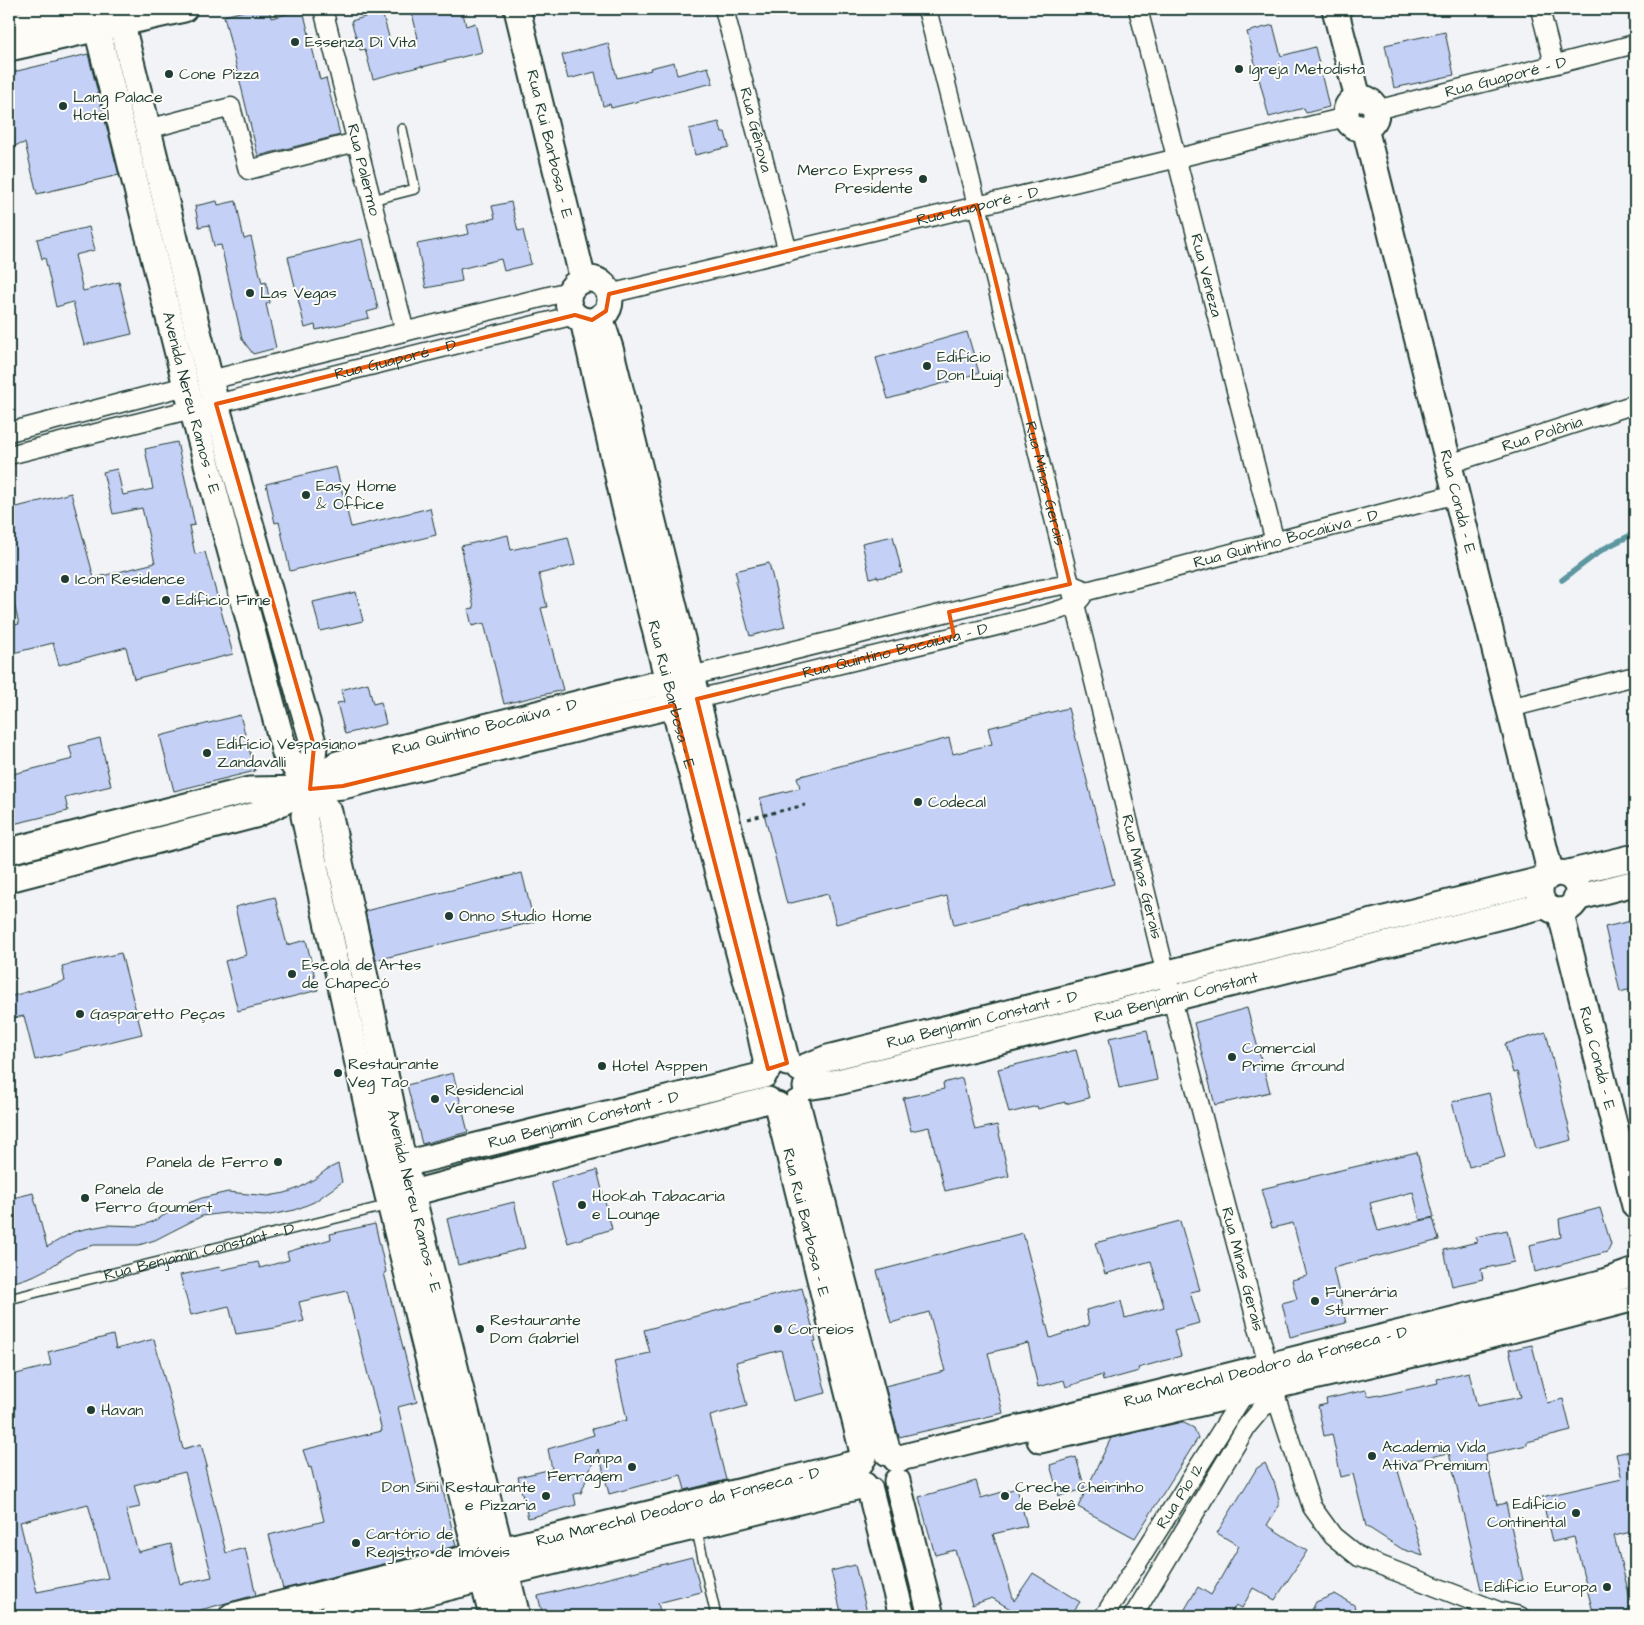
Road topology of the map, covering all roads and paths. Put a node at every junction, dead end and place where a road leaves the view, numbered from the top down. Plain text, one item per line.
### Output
1 (184, 9) edge
2 (323, 9) edge
3 (516, 9) edge
4 (724, 9) edge
5 (927, 9) edge
6 (1138, 9) edge
7 (1335, 9) edge
8 (1540, 9) edge
9 (92, 15) edge
10 (120, 16) edge
11 (9, 27) edge
12 (1635, 44) edge
13 (9, 48) edge
14 (1554, 64) junction
15 (1361, 113) junction
16 (402, 129) dead end
17 (148, 130) junction
18 (356, 142) junction
19 (1178, 158) junction
20 (372, 200) junction
21 (978, 205) junction
22 (788, 252) junction
23 (576, 285) junction
24 (609, 294) junction
25 (586, 317) junction
26 (405, 332) junction
27 (284, 362) junction
28 (290, 386) junction
29 (201, 395) junction
30 (129, 401) junction
31 (1635, 404) edge
32 (135, 424) junction
33 (9, 432) edge
34 (9, 455) edge
35 (1449, 464) junction
36 (1456, 494) junction
37 (1275, 542) junction
38 (1070, 584) junction
39 (1087, 591) junction
40 (1075, 605) junction
41 (948, 612) junction
42 (954, 636) junction
43 (1635, 676) edge
44 (683, 690) junction
45 (1510, 708) junction
46 (310, 789) junction
47 (805, 805) dead end
48 (728, 824) junction
49 (9, 851) edge
50 (1635, 857) edge
51 (1553, 876) junction
52 (9, 879) edge
53 (1635, 883) edge
54 (1561, 905) junction
55 (1360, 925) junction
56 (1366, 950) junction
57 (1166, 974) junction
58 (1172, 999) junction
59 (971, 1022) junction
60 (977, 1047) junction
61 (783, 1084) junction
62 (456, 1151) junction
63 (404, 1164) junction
64 (463, 1180) junction
65 (412, 1194) junction
66 (390, 1204) junction
67 (1635, 1206) edge
68 (1635, 1271) edge
69 (1635, 1298) edge
70 (9, 1299) edge
71 (1454, 1332) junction
72 (1242, 1383) junction
73 (1273, 1385) junction
74 (895, 1467) junction
75 (865, 1474) junction
76 (696, 1526) junction
77 (491, 1564) junction
78 (232, 1616) edge
79 (332, 1616) edge
80 (492, 1616) edge
81 (517, 1616) edge
82 (716, 1616) edge
83 (902, 1616) edge
84 (931, 1616) edge
85 (1104, 1616) edge
86 (1133, 1616) edge
87 (1520, 1616) edge

1 - 10 street
2 - 18 street, Rua Palermo
3 - 23 street, Rua Rui Barbosa - E
4 - 22 street, Rua Gênova
5 - 21 street, Rua Minas Gerais
6 - 19 street, Rua Veneza
7 - 15 street, Rua Condá - E
8 - 14 street
9 - 10 street
9 - 11 street
9 - 13 street
9 - 29 street, Avenida Nereu Ramos - E
10 - 17 street, Avenida Nereu Ramos - E
12 - 14 street, Rua Guaporé - D
14 - 15 street, Rua Guaporé - D
15 - 19 street, Rua Guaporé - D
15 - 35 street, Rua Condá - E
16 - 20 lane
17 - 18 street
17 - 29 street, Avenida Nereu Ramos - E
18 - 20 street, Rua Palermo
19 - 21 street, Rua Guaporé - D
19 - 37 street, Rua Veneza
20 - 26 street, Rua Palermo
21 - 22 street, Rua Guaporé - D
21 - 38 street, Rua Minas Gerais
22 - 24 street, Rua Guaporé - D
23 - 24 street
23 - 25 street
23 - 26 street, Rua Guaporé - D
24 - 25 street
25 - 28 street, Rua Guaporé - D
25 - 44 street, Rua Rui Barbosa - E
26 - 27 street, Rua Guaporé - D
27 - 28 street
27 - 29 street, Rua Guaporé - D
28 - 29 street, Rua Guaporé - D
29 - 30 street, Rua Guaporé - D
29 - 32 street, Rua Guaporé - D
29 - 46 street, Avenida Nereu Ramos - E
30 - 32 street
30 - 33 street, Rua Guaporé - D
31 - 35 street, Rua Polônia
32 - 34 street, Rua Guaporé - D
35 - 36 street, Rua Condá - E
36 - 37 street, Rua Quintino Bocaiúva - D
36 - 45 street, Rua Condá - E
37 - 39 street, Rua Quintino Bocaiúva - D
38 - 39 street
38 - 40 street, Rua Minas Gerais
38 - 41 street, Rua Quintino Bocaiúva - D
39 - 40 street
40 - 42 street, Rua Quintino Bocaiúva - D
40 - 57 street, Rua Minas Gerais
41 - 42 street
41 - 44 street, Rua Quintino Bocaiúva - D
42 - 44 street, Rua Quintino Bocaiúva - D
43 - 45 street
44 - 46 street, Rua Quintino Bocaiúva - D
44 - 48 street, Rua Rui Barbosa - E
44 - 61 street, Rua Rui Barbosa - E
45 - 51 street, Rua Condá - E
46 - 49 street, Rua Quintino Bocaiúva - D
46 - 52 street, Rua Quintino Bocaiúva - D
46 - 63 street, Avenida Nereu Ramos - E
46 - 66 street, Avenida Nereu Ramos - E
47 - 48 path
48 - 61 street, Rua Rui Barbosa - E
50 - 51 street
51 - 54 street
51 - 54 street
51 - 55 street, Rua Benjamin Constant
53 - 54 street
54 - 56 street, Rua Benjamin Constant
54 - 67 street, Rua Condá - E
55 - 56 street
55 - 57 street, Rua Benjamin Constant
56 - 58 street, Rua Benjamin Constant
57 - 58 street, Rua Minas Gerais
57 - 59 street, Rua Benjamin Constant - D
58 - 60 street, Rua Benjamin Constant
58 - 73 street, Rua Minas Gerais
59 - 60 street
59 - 61 street, Rua Benjamin Constant - D
60 - 61 street, Rua Benjamin Constant
61 - 62 street, Rua Benjamin Constant - D
61 - 64 street, Rua Benjamin Constant - D
61 - 74 street, Rua Rui Barbosa - E
61 - 75 street, Rua Rui Barbosa - E
62 - 63 street, Rua Benjamin Constant - D
62 - 64 street
63 - 65 street, Avenida Nereu Ramos - E
64 - 65 street, Rua Benjamin Constant - D
65 - 77 street, Avenida Nereu Ramos - E
66 - 70 lane, Rua Benjamin Constant - D
66 - 77 street, Avenida Nereu Ramos - E
68 - 71 street, Rua Marechal Deodoro da Fonseca - D
69 - 71 street, Rua Marechal Deodoro da Fonseca - D
71 - 73 street, Rua Marechal Deodoro da Fonseca - D
72 - 73 street, Rua Marechal Deodoro da Fonseca - D
72 - 74 street, Rua Marechal Deodoro da Fonseca - D
72 - 85 street, Rua Pio 12
73 - 86 street, Rua Pio 12
73 - 87 street, Rua Minas Gerais
74 - 75 street
74 - 75 street
74 - 84 street, Rua Rui Barbosa - E
75 - 76 street, Rua Marechal Deodoro da Fonseca - D
75 - 77 street, Rua Marechal Deodoro da Fonseca - D
75 - 83 street, Rua Rui Barbosa - E
76 - 77 street, Rua Marechal Deodoro da Fonseca - D
76 - 82 lane
77 - 78 street, Rua Marechal Deodoro da Fonseca - D
77 - 79 street, Rua Marechal Deodoro da Fonseca - D
77 - 80 street, Avenida Nereu Ramos - E
77 - 81 street, Avenida Nereu Ramos - E

